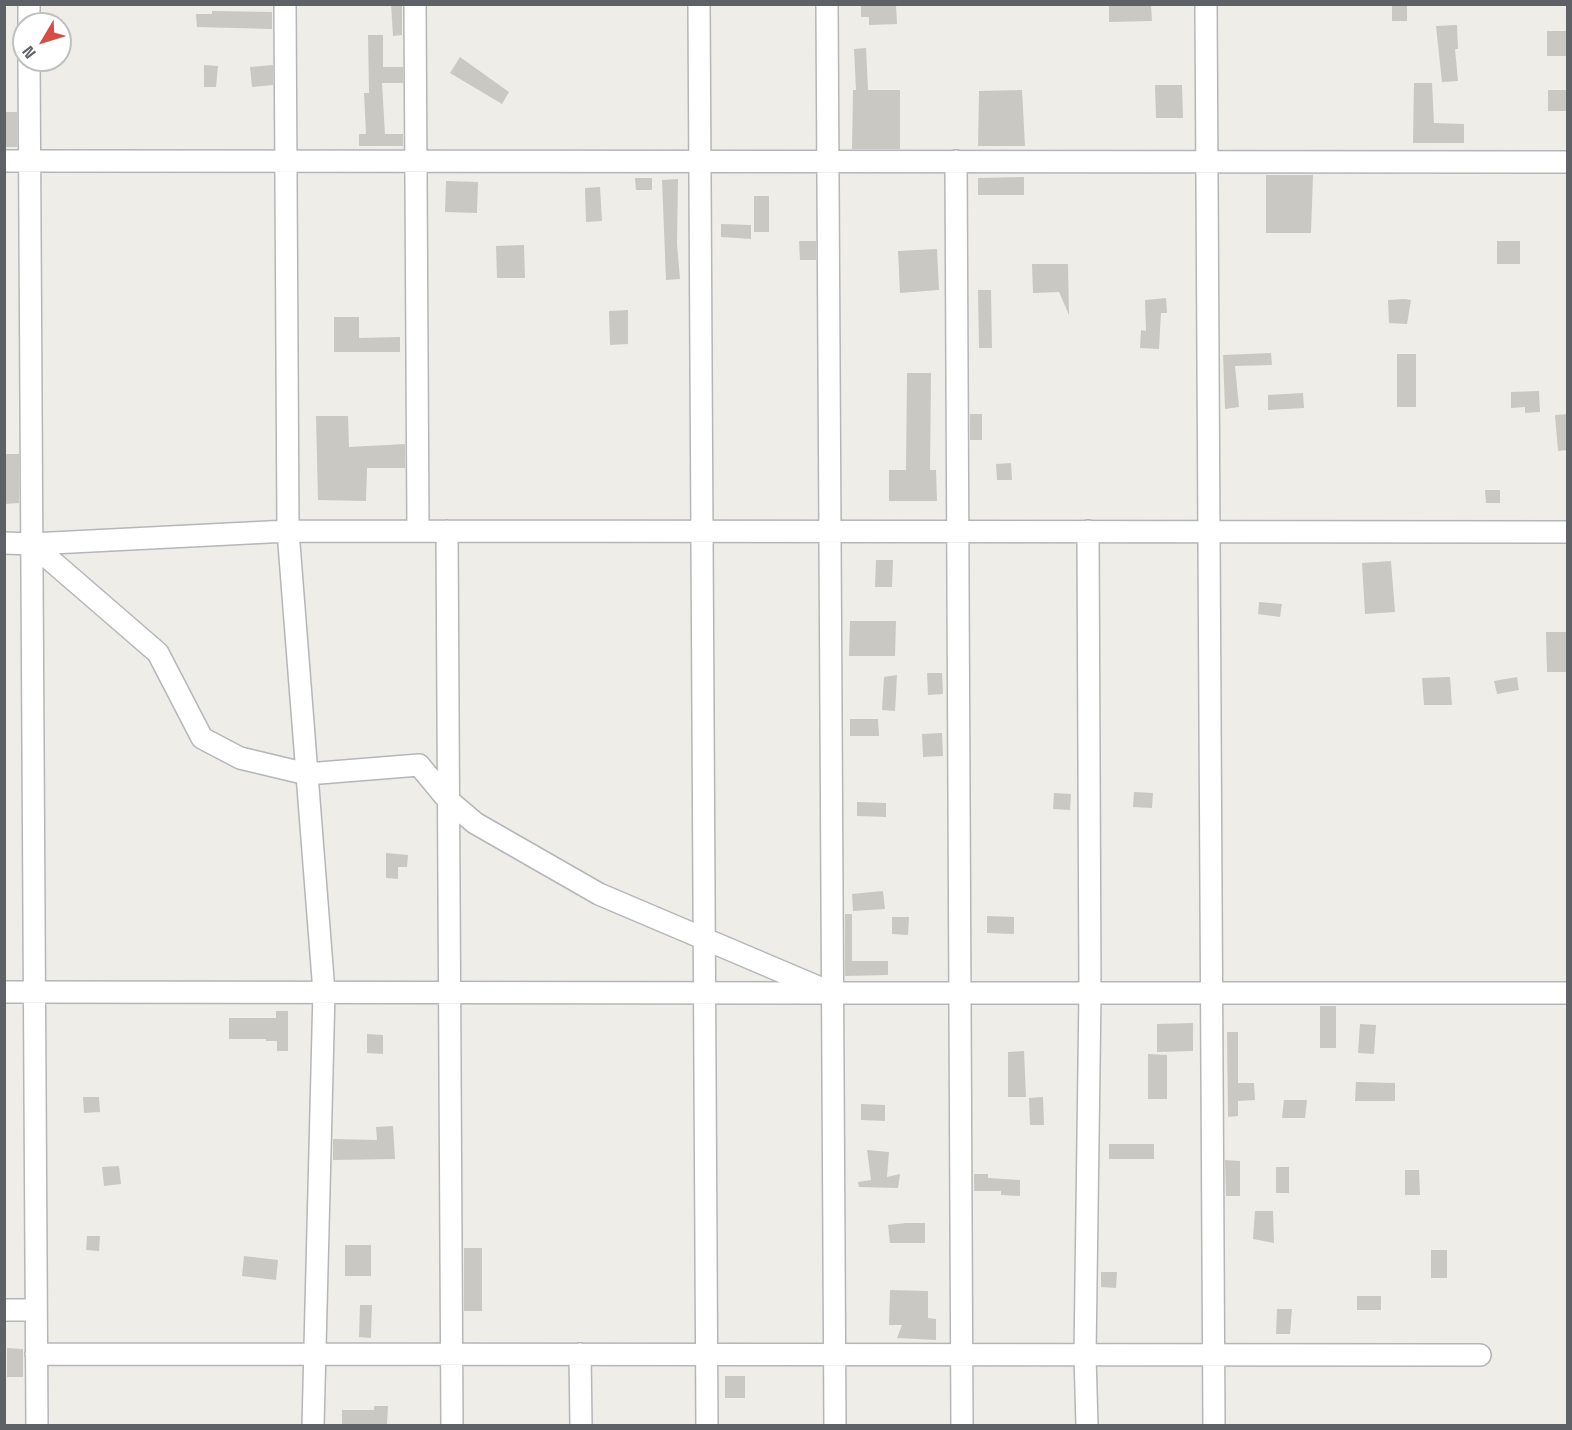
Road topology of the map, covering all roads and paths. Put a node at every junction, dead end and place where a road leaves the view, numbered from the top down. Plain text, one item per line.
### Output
1 (285, 4) edge
2 (415, 4) edge
3 (699, 4) edge
4 (827, 4) edge
5 (1206, 4) edge
6 (29, 72) edge
7 (4, 161) edge
8 (30, 161) junction
9 (286, 161) junction
10 (416, 161) junction
11 (700, 161) junction
12 (828, 161) junction
13 (956, 161) junction
14 (1207, 161) junction
15 (1568, 162) edge
16 (288, 531) junction
17 (418, 531) junction
18 (447, 531) junction
19 (702, 531) junction
20 (830, 531) junction
21 (958, 531) junction
22 (1088, 531) junction
23 (1209, 531) junction
24 (1568, 532) edge
25 (4, 543) edge
26 (32, 543) junction
27 (307, 774) junction
28 (448, 800) junction
29 (705, 940) junction
30 (4, 992) edge
31 (34, 992) junction
32 (324, 992) junction
33 (450, 992) junction
34 (705, 993) junction
35 (832, 993) junction
36 (960, 993) junction
37 (1090, 993) junction
38 (1211, 993) junction
39 (1568, 993) edge
40 (4, 1310) edge
41 (36, 1310) junction
42 (36, 1354) junction
43 (315, 1354) junction
44 (451, 1354) junction
45 (580, 1354) junction
46 (707, 1354) junction
47 (834, 1354) junction
48 (962, 1354) junction
49 (1214, 1354) junction
50 (1085, 1355) junction
51 (1480, 1355) dead end
52 (37, 1425) edge
53 (313, 1425) edge
54 (452, 1425) edge
55 (581, 1425) edge
56 (707, 1425) edge
57 (835, 1425) edge
58 (963, 1425) edge
59 (1087, 1425) edge
60 (1214, 1425) edge

1 - 9 street
2 - 10 street
3 - 11 street
4 - 12 street
5 - 14 street
6 - 8 street
7 - 8 street
8 - 9 street
8 - 26 street
9 - 10 street
9 - 16 street
10 - 11 street
10 - 17 street
11 - 12 street
11 - 19 street
12 - 13 street
12 - 20 street
13 - 14 street
13 - 21 street
14 - 15 street
14 - 23 street
16 - 17 street
16 - 26 street
16 - 27 street
17 - 18 street
18 - 19 street
18 - 28 street
19 - 20 street
19 - 29 street
20 - 21 street
20 - 35 street
21 - 22 street
21 - 36 street
22 - 23 street
22 - 37 street
23 - 24 street
23 - 38 street
25 - 26 street
26 - 27 street
26 - 31 street
27 - 28 street
27 - 32 street
28 - 29 street
28 - 33 street
29 - 34 street
29 - 35 street
30 - 31 street
31 - 32 street
31 - 41 street
32 - 33 street
32 - 43 street
33 - 34 street
33 - 44 street
34 - 35 street
34 - 46 street
35 - 36 street
35 - 47 street
36 - 37 street
36 - 48 street
37 - 38 street
37 - 50 street
38 - 39 street
38 - 49 street
40 - 41 street
41 - 42 street
42 - 43 street
42 - 52 street
43 - 44 street
43 - 53 street
44 - 45 street
44 - 54 street
45 - 46 street
45 - 55 street
46 - 47 street
46 - 56 street
47 - 48 street
47 - 57 street
48 - 50 street
48 - 58 street
49 - 50 street
49 - 51 street
49 - 60 street
50 - 59 street

